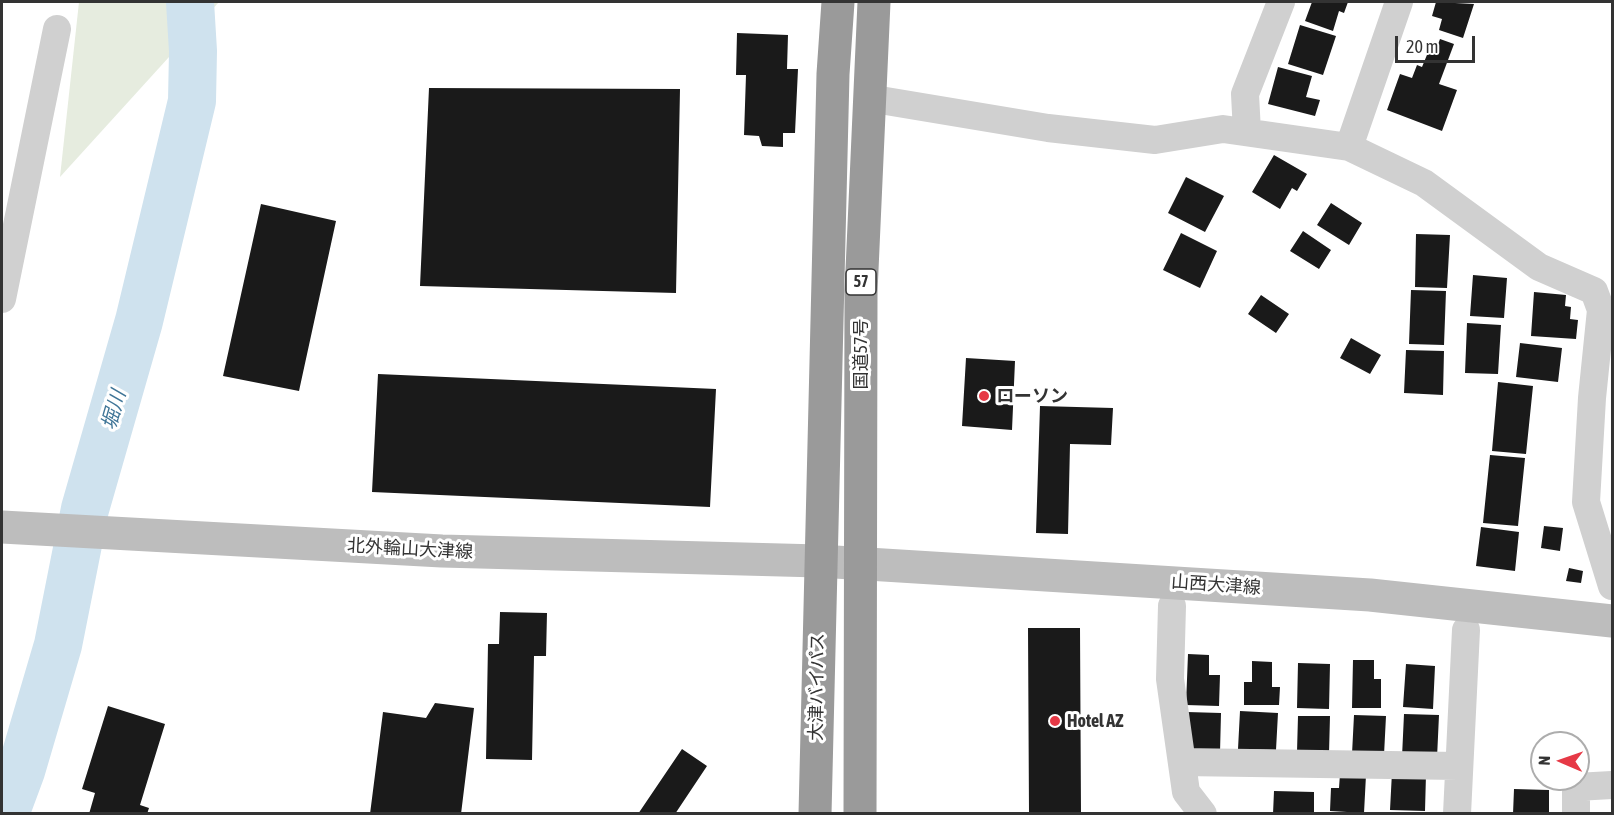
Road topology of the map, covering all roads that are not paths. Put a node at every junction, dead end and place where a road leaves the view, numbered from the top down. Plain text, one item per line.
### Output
1 (838, 2) edge
2 (874, 2) edge
3 (1281, 2) edge
4 (1399, 2) edge
5 (57, 29) dead end
6 (868, 98) junction
7 (1247, 132) junction
8 (1349, 147) junction
9 (2, 299) edge
10 (2, 527) edge
11 (819, 561) junction
12 (861, 563) junction
13 (1612, 586) edge
14 (1172, 606) dead end
15 (1612, 621) edge
16 (1466, 630) dead end
17 (1182, 762) junction
18 (1458, 766) junction
19 (1612, 785) edge
20 (815, 813) edge
21 (860, 813) edge
22 (1203, 813) edge
23 (1457, 813) edge
24 (1576, 813) edge

1 - 11 highway, 国道57号 / 57
2 - 6 highway, 国道57号 / 57
3 - 7 street
4 - 8 street
5 - 9 street
6 - 7 street
6 - 12 highway, 国道57号 / 57
7 - 8 street
8 - 13 street
10 - 11 main road, 北外輪山大津線
11 - 12 main road, 山西大津線
11 - 20 highway, 大津バイパス / 57
12 - 15 main road, 山西大津線
12 - 21 highway, 57
14 - 17 street
16 - 18 street
17 - 18 street
17 - 22 street
18 - 23 street
19 - 24 street

